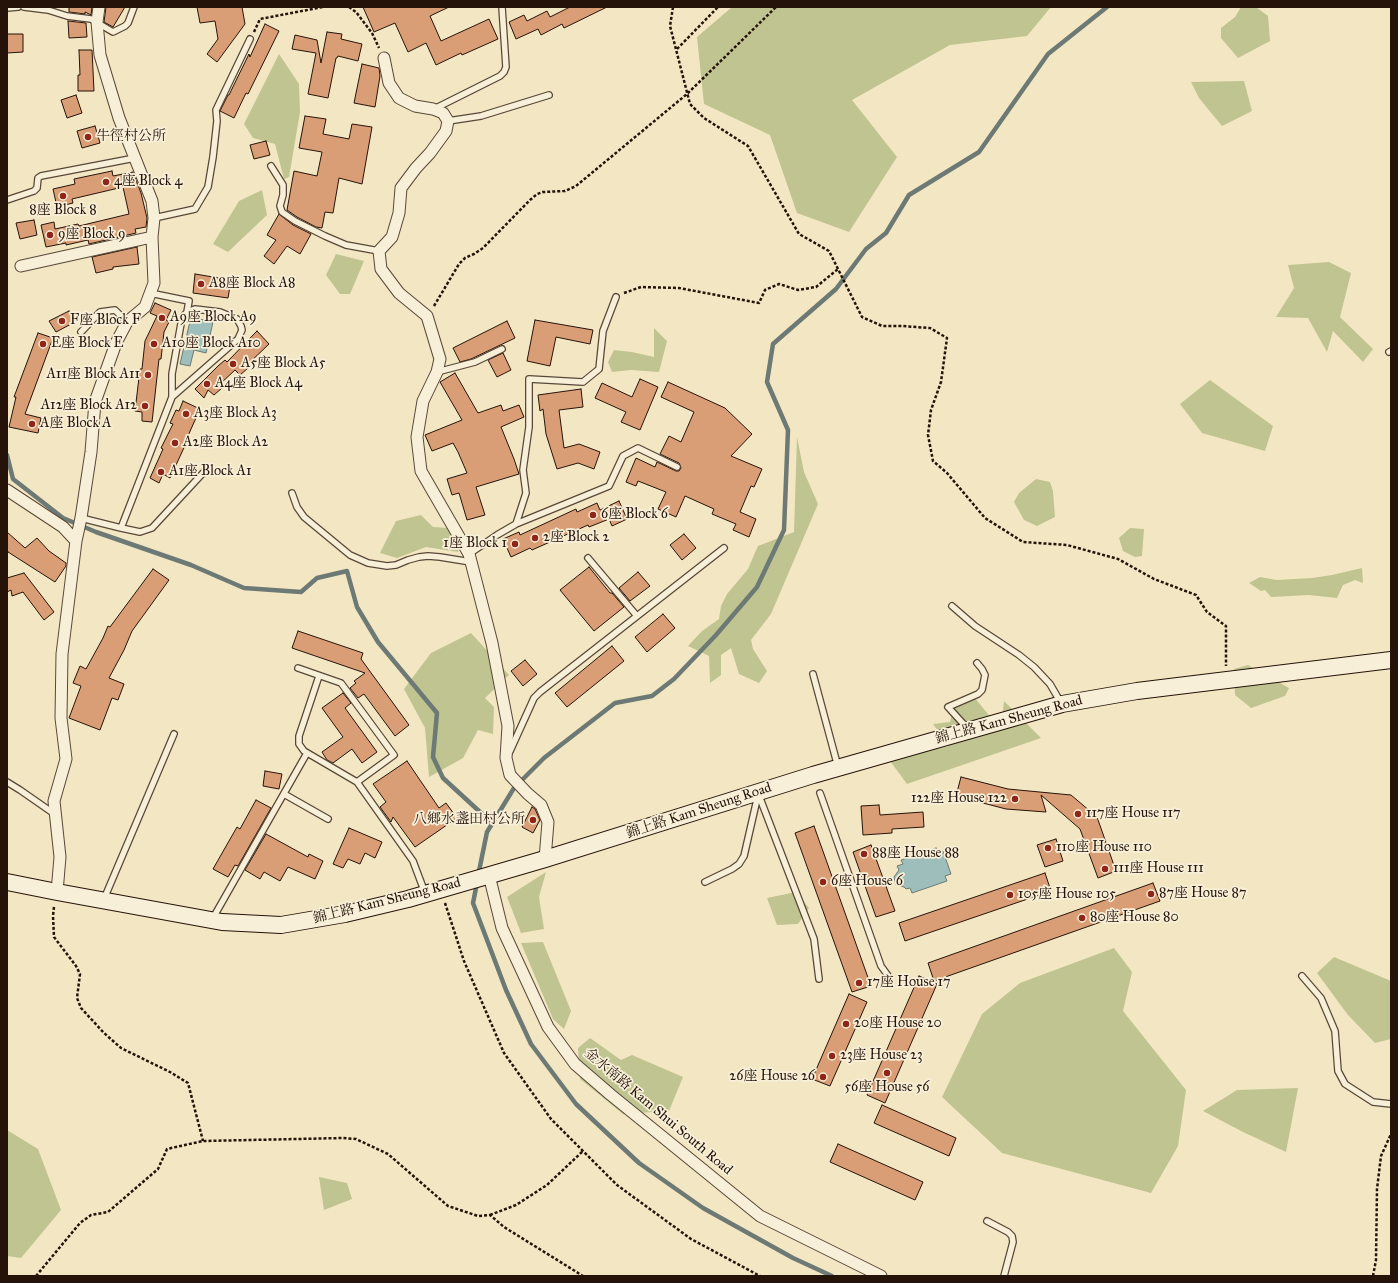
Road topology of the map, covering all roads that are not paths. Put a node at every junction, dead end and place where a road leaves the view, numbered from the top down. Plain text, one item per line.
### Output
1 (18, 7) edge
2 (24, 7) edge
3 (99, 7) edge
4 (134, 7) edge
5 (502, 7) edge
6 (7, 8) edge
7 (97, 22) junction
8 (250, 40) road end
9 (384, 58) road end
10 (549, 95) dead end
11 (433, 109) junction
12 (448, 121) junction
13 (135, 158) junction
14 (271, 166) dead end
15 (7, 200) edge
16 (154, 218) junction
17 (152, 237) junction
18 (379, 251) junction
19 (21, 266) dead end
20 (150, 293) junction
21 (616, 297) road end
22 (187, 312) junction
23 (127, 322) junction
24 (81, 332) dead end
25 (502, 349) dead end
26 (437, 372) junction
27 (172, 397) junction
28 (677, 467) dead end
29 (203, 473) dead end
30 (7, 490) edge
31 (292, 493) dead end
32 (81, 519) junction
33 (516, 524) junction
34 (121, 528) junction
35 (78, 537) junction
36 (724, 548) dead end
37 (470, 558) junction
38 (588, 558) dead end
39 (952, 606) dead end
40 (637, 616) junction
41 (1391, 660) edge
42 (977, 663) dead end
43 (298, 668) dead end
44 (813, 674) dead end
45 (319, 676) junction
46 (1062, 704) junction
47 (969, 730) junction
48 (174, 734) dead end
49 (307, 753) junction
50 (506, 758) junction
51 (838, 768) junction
52 (7, 782) edge
53 (357, 782) junction
54 (758, 792) junction
55 (820, 793) dead end
56 (284, 794) junction
57 (56, 816) junction
58 (328, 819) dead end
59 (545, 859) junction
60 (487, 875) junction
61 (7, 882) edge
62 (705, 882) dead end
63 (57, 892) junction
64 (425, 894) junction
65 (103, 901) junction
66 (212, 920) junction
67 (1302, 976) dead end
68 (889, 977) dead end
69 (819, 979) dead end
70 (1391, 1104) edge
71 (987, 1220) dead end
72 (881, 1276) edge
73 (1004, 1276) edge

1 - 6 lane
2 - 7 lane
3 - 7 street
4 - 7 lane
5 - 11 lane
7 - 13 street
8 - 16 lane
9 - 11 street
10 - 12 lane
11 - 12 street
12 - 18 street
13 - 15 lane
13 - 16 street
14 - 18 lane
16 - 17 street
17 - 19 street
17 - 20 street
18 - 26 street
20 - 22 lane
20 - 23 street
21 - 33 lane
22 - 27 lane
22 - 27 lane
23 - 24 lane
23 - 32 street
25 - 26 lane
26 - 37 street
27 - 34 lane
28 - 33 lane
29 - 34 lane
30 - 35 street
31 - 37 lane
32 - 34 lane
32 - 35 street
33 - 37 lane
35 - 57 street
36 - 40 lane
37 - 50 street
38 - 40 lane
39 - 46 lane
40 - 50 lane
41 - 46 main road, 錦上路 Kam Sheung Road
42 - 47 lane
43 - 45 lane
44 - 51 lane
45 - 49 lane
45 - 53 lane
46 - 47 main road, 錦上路 Kam Sheung Road
47 - 51 main road, 錦上路 Kam Sheung Road
48 - 65 lane
49 - 53 lane
49 - 56 lane
50 - 59 street
51 - 54 main road, 錦上路 Kam Sheung Road
52 - 57 lane
53 - 64 lane
54 - 59 main road, 錦上路 Kam Sheung Road
54 - 62 lane
54 - 69 lane
55 - 68 lane
56 - 58 lane
56 - 66 lane
57 - 63 street
59 - 60 main road, 錦上路 Kam Sheung Road
60 - 64 main road, 錦上路 Kam Sheung Road
60 - 72 street, 金水南路 Kam Shui South Road
61 - 63 main road, 錦上路 Kam Sheung Road
63 - 65 main road, 錦上路 Kam Sheung Road
64 - 66 main road, 錦上路 Kam Sheung Road
65 - 66 main road, 錦上路 Kam Sheung Road
67 - 70 lane
71 - 73 lane

